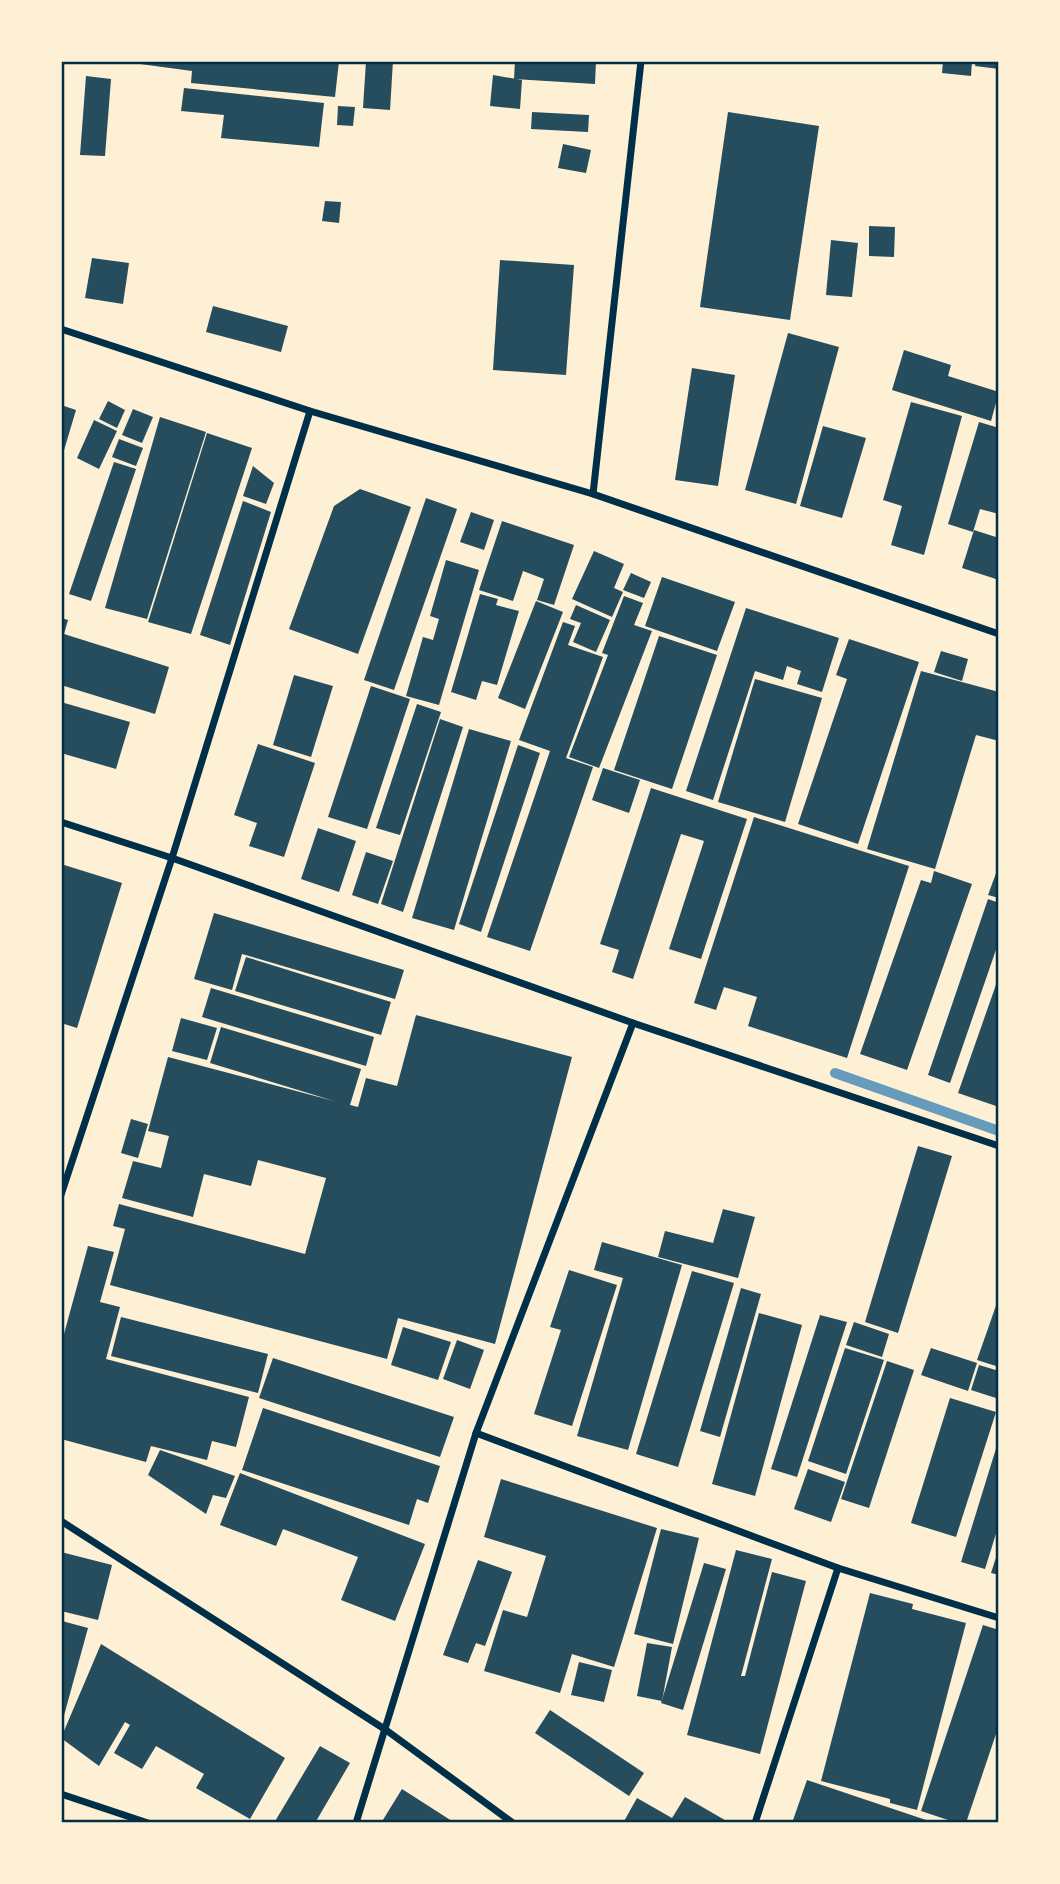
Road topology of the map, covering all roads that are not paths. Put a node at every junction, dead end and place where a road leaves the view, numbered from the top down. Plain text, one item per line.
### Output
1 (641, 61) edge
2 (61, 329) edge
3 (310, 411) junction
4 (593, 494) junction
5 (999, 634) edge
6 (61, 822) edge
7 (172, 858) junction
8 (633, 1023) junction
9 (999, 1146) edge
10 (61, 1195) edge
11 (476, 1433) junction
12 (61, 1521) edge
13 (838, 1568) junction
14 (999, 1618) edge
15 (386, 1730) junction
16 (61, 1794) edge
17 (148, 1823) edge
18 (356, 1823) edge
19 (513, 1823) edge
20 (755, 1823) edge

1 - 4 street
2 - 3 street
3 - 4 street
3 - 7 street
4 - 5 street
6 - 7 street
7 - 8 street
7 - 10 street
8 - 9 street
8 - 11 street
11 - 13 street
11 - 15 street
12 - 15 street
13 - 14 street
13 - 20 street
15 - 18 street
15 - 19 street
16 - 17 street

